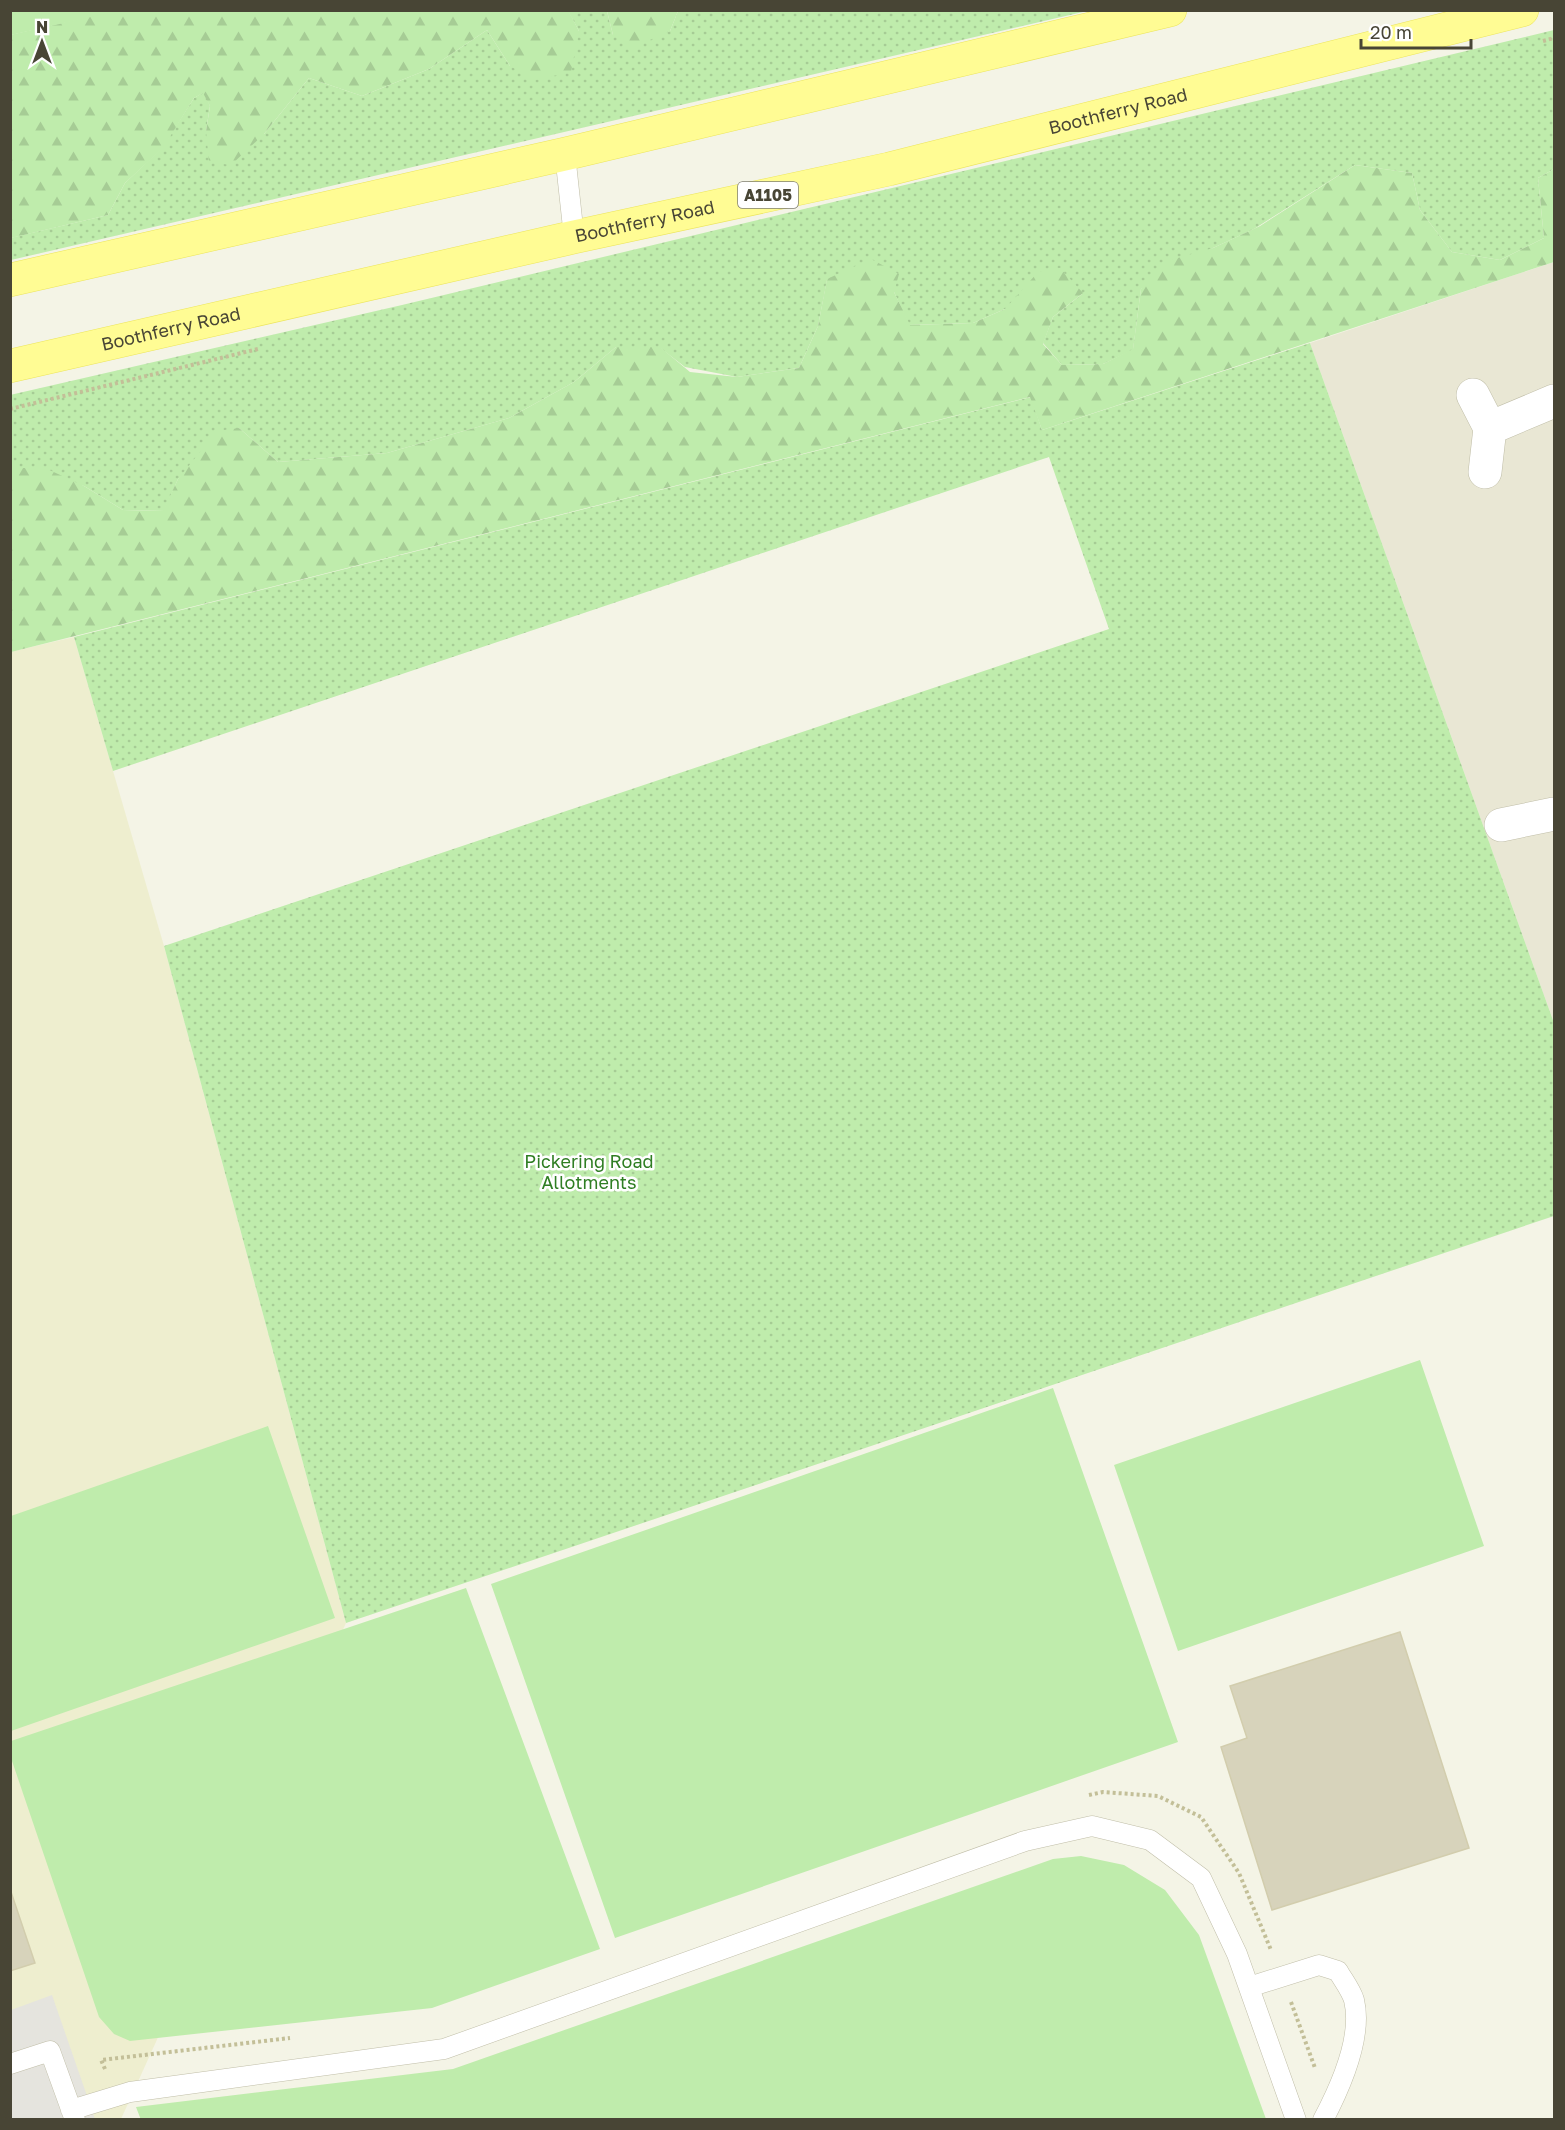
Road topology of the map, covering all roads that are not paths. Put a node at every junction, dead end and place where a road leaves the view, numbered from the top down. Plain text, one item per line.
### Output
1 (1170, 10) edge
2 (1522, 10) edge
3 (565, 154) junction
4 (573, 237) junction
5 (10, 280) edge
6 (10, 366) edge
7 (1473, 395) dead end
8 (1554, 400) edge
9 (1490, 428) junction
10 (1485, 472) dead end
11 (1554, 814) edge
12 (1501, 825) dead end
13 (1249, 1987) junction
14 (10, 2064) edge
15 (73, 2115) edge
16 (1296, 2120) edge
17 (1323, 2120) edge

1 - 3 main road
2 - 4 main road, Boothferry Road / A1105
3 - 4 lane
3 - 5 main road
4 - 6 main road, Boothferry Road / A1105
7 - 9 street
8 - 9 street
9 - 10 street
11 - 12 street
13 - 15 lane
13 - 16 lane
13 - 17 lane
14 - 15 lane

